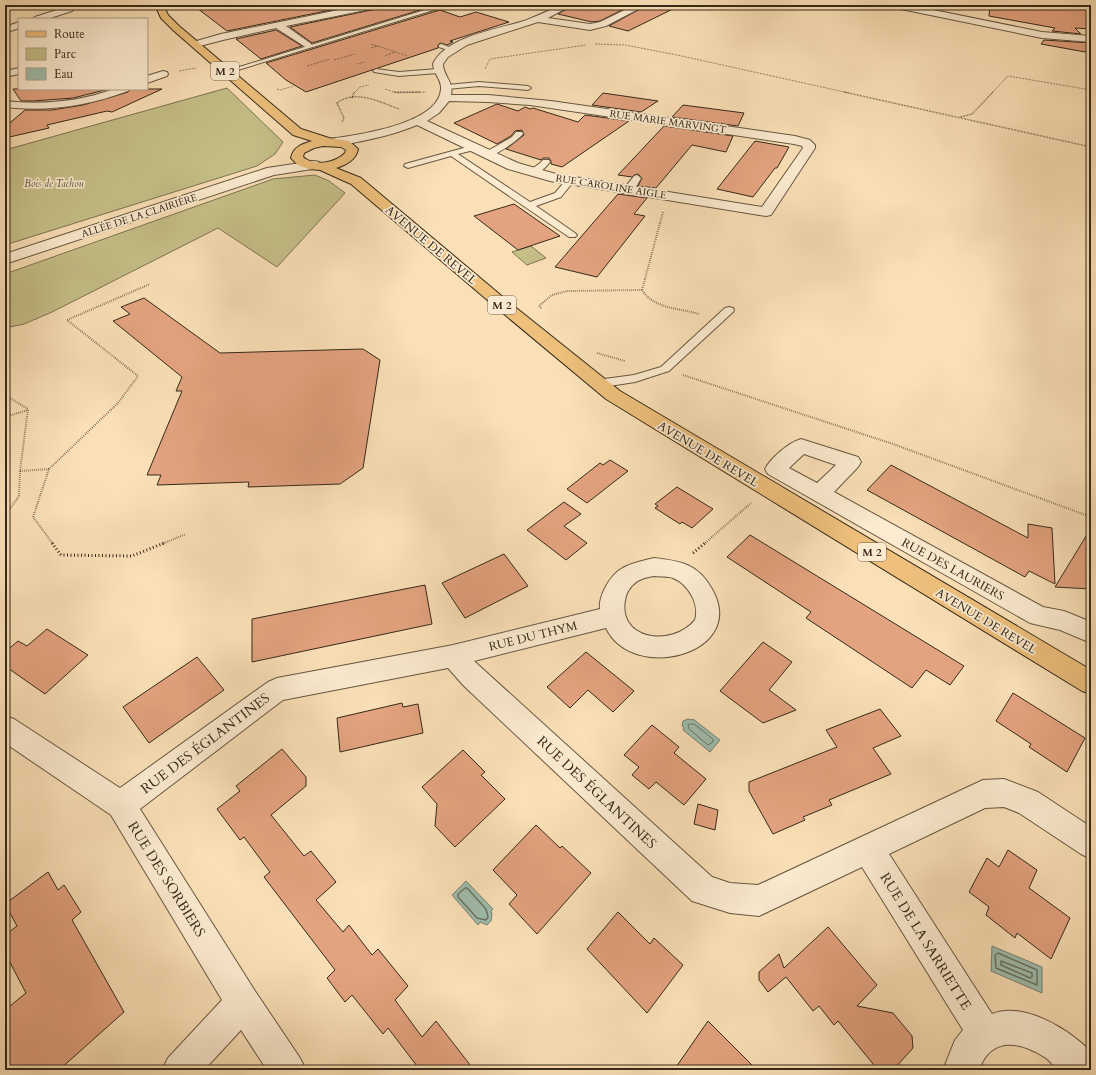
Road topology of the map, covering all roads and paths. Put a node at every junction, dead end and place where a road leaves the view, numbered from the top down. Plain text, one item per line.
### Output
1 (79, 5) edge
2 (159, 5) edge
3 (376, 5) edge
4 (398, 5) edge
5 (410, 5) edge
6 (419, 5) edge
7 (448, 5) edge
8 (568, 5) edge
9 (642, 5) edge
10 (896, 5) edge
11 (429, 8) dead end
12 (69, 9) joint
13 (960, 9) dead end
14 (952, 16) junction
15 (41, 18) edge
16 (538, 19) junction
17 (18, 25) edge
18 (279, 26) junction
19 (5, 30) edge
20 (1091, 39) edge
21 (193, 42) junction
22 (368, 42) dead end
23 (307, 46) dead end
24 (378, 46) junction
25 (441, 46) dead end
26 (371, 48) dead end
27 (452, 50) junction
28 (396, 52) junction
29 (355, 54) dead end
30 (384, 56) dead end
31 (413, 58) dead end
32 (330, 59) dead end
33 (334, 60) dead end
34 (307, 66) dead end
35 (198, 67) dead end
36 (18, 71) edge
37 (376, 71) dead end
38 (438, 71) junction
39 (226, 72) junction
40 (484, 72) dead end
41 (5, 74) edge
42 (163, 74) joint
43 (148, 80) edge
44 (528, 88) dead end
45 (121, 90) edge
46 (1091, 90) edge
47 (446, 92) junction
48 (5, 104) edge
49 (64, 106) junction
50 (20, 116) dead end
51 (957, 118) junction
52 (422, 119) junction
53 (339, 124) dead end
54 (297, 132) junction
55 (520, 134) dead end
56 (376, 136) junction
57 (332, 142) junction
58 (1091, 147) edge
59 (471, 148) junction
60 (298, 153) junction
61 (351, 154) junction
62 (453, 154) junction
63 (487, 155) junction
64 (546, 162) dead end
65 (318, 166) junction
66 (408, 166) dead end
67 (272, 171) junction
68 (533, 172) junction
69 (637, 178) dead end
70 (356, 181) junction
71 (569, 182) junction
72 (627, 190) junction
73 (528, 206) junction
74 (664, 211) dead end
75 (766, 212) joint
76 (572, 235) dead end
77 (5, 259) edge
78 (150, 284) dead end
79 (642, 290) junction
80 (729, 310) dead end
81 (543, 313) dead end
82 (704, 335) junction
83 (592, 352) dead end
84 (664, 369) junction
85 (597, 384) junction
86 (5, 395) edge
87 (28, 410) junction
88 (5, 417) edge
89 (49, 469) junction
90 (20, 471) junction
91 (819, 494) dead end
92 (754, 501) dead end
93 (5, 516) edge
94 (1091, 517) edge
95 (186, 534) dead end
96 (678, 570) junction
97 (612, 616) junction
98 (1091, 633) edge
99 (454, 656) junction
100 (1091, 683) edge
101 (5, 728) edge
102 (121, 805) junction
103 (1091, 844) edge
104 (868, 849) junction
105 (243, 1003) junction
106 (984, 1033) junction
107 (180, 1070) edge
108 (288, 1070) edge
109 (961, 1070) edge
110 (1084, 1070) edge

1 - 12 lane
2 - 21 main road, M 2
3 - 18 street
4 - 5 street
6 - 11 street
7 - 39 lane
8 - 16 street
9 - 16 street
10 - 14 street
12 - 15 street
13 - 14 street
14 - 20 street
16 - 27 street
17 - 19 street
18 - 21 street
18 - 23 street
21 - 39 main road, M 2
22 - 24 path
24 - 26 path
24 - 28 path
25 - 27 lane
27 - 38 street
28 - 30 path
28 - 31 path
29 - 33 path
32 - 34 path
35 - 42 path
36 - 41 street
37 - 38 lane
38 - 47 street
39 - 54 main road, M 2
40 - 51 path
42 - 43 street
44 - 47 lane
45 - 49 street
46 - 51 path
47 - 52 street
47 - 75 street, RUE MARIE MARVINGT
48 - 49 street
49 - 50 street
51 - 58 path
52 - 53 path
52 - 56 street
52 - 59 street, RUE CAROLINE AIGLE
54 - 57 main road, M 2
54 - 60 main road
55 - 63 lane
56 - 57 street
56 - 61 street
57 - 60 main road
57 - 61 main road
59 - 62 lane
59 - 63 street, RUE CAROLINE AIGLE
60 - 65 main road, AVENUE DE REVEL
60 - 67 street, ALLÉE DE LA CLAIRIÈRE
61 - 65 main road
61 - 70 main road
62 - 66 lane
62 - 73 lane
63 - 68 street, RUE CAROLINE AIGLE
64 - 68 lane
65 - 67 street, ALLÉE DE LA CLAIRIÈRE
65 - 70 main road, AVENUE DE REVEL / M 2
67 - 77 street, ALLÉE DE LA CLAIRIÈRE
68 - 71 street, RUE CAROLINE AIGLE
69 - 72 lane
70 - 85 main road, AVENUE DE REVEL / M 2
71 - 72 street, RUE CAROLINE AIGLE
71 - 73 lane
72 - 75 street, RUE CAROLINE AIGLE
73 - 76 lane
74 - 79 path
78 - 89 path
79 - 81 path
79 - 82 path
80 - 82 lane
82 - 84 lane
83 - 84 path
84 - 85 lane
84 - 94 path
85 - 100 main road, AVENUE DE REVEL / M 2
86 - 87 path
87 - 88 path
87 - 90 path
89 - 90 path
89 - 95 path
90 - 93 path
91 - 98 street, RUE DES LAURIERS
92 - 96 path
96 - 97 street
96 - 97 street
97 - 99 street, RUE DU THYM
99 - 102 street, RUE DES ÉGLANTINES
99 - 104 street, RUE DES ÉGLANTINES
101 - 102 street, RUE DES SORBIERS
102 - 105 street, RUE DES SORBIERS
103 - 104 street, RUE DES ÉGLANTINES
104 - 106 street, RUE DE LA SARRIETTE
105 - 107 street
105 - 108 street, RUE DES SORBIERS
106 - 109 street
106 - 110 street

